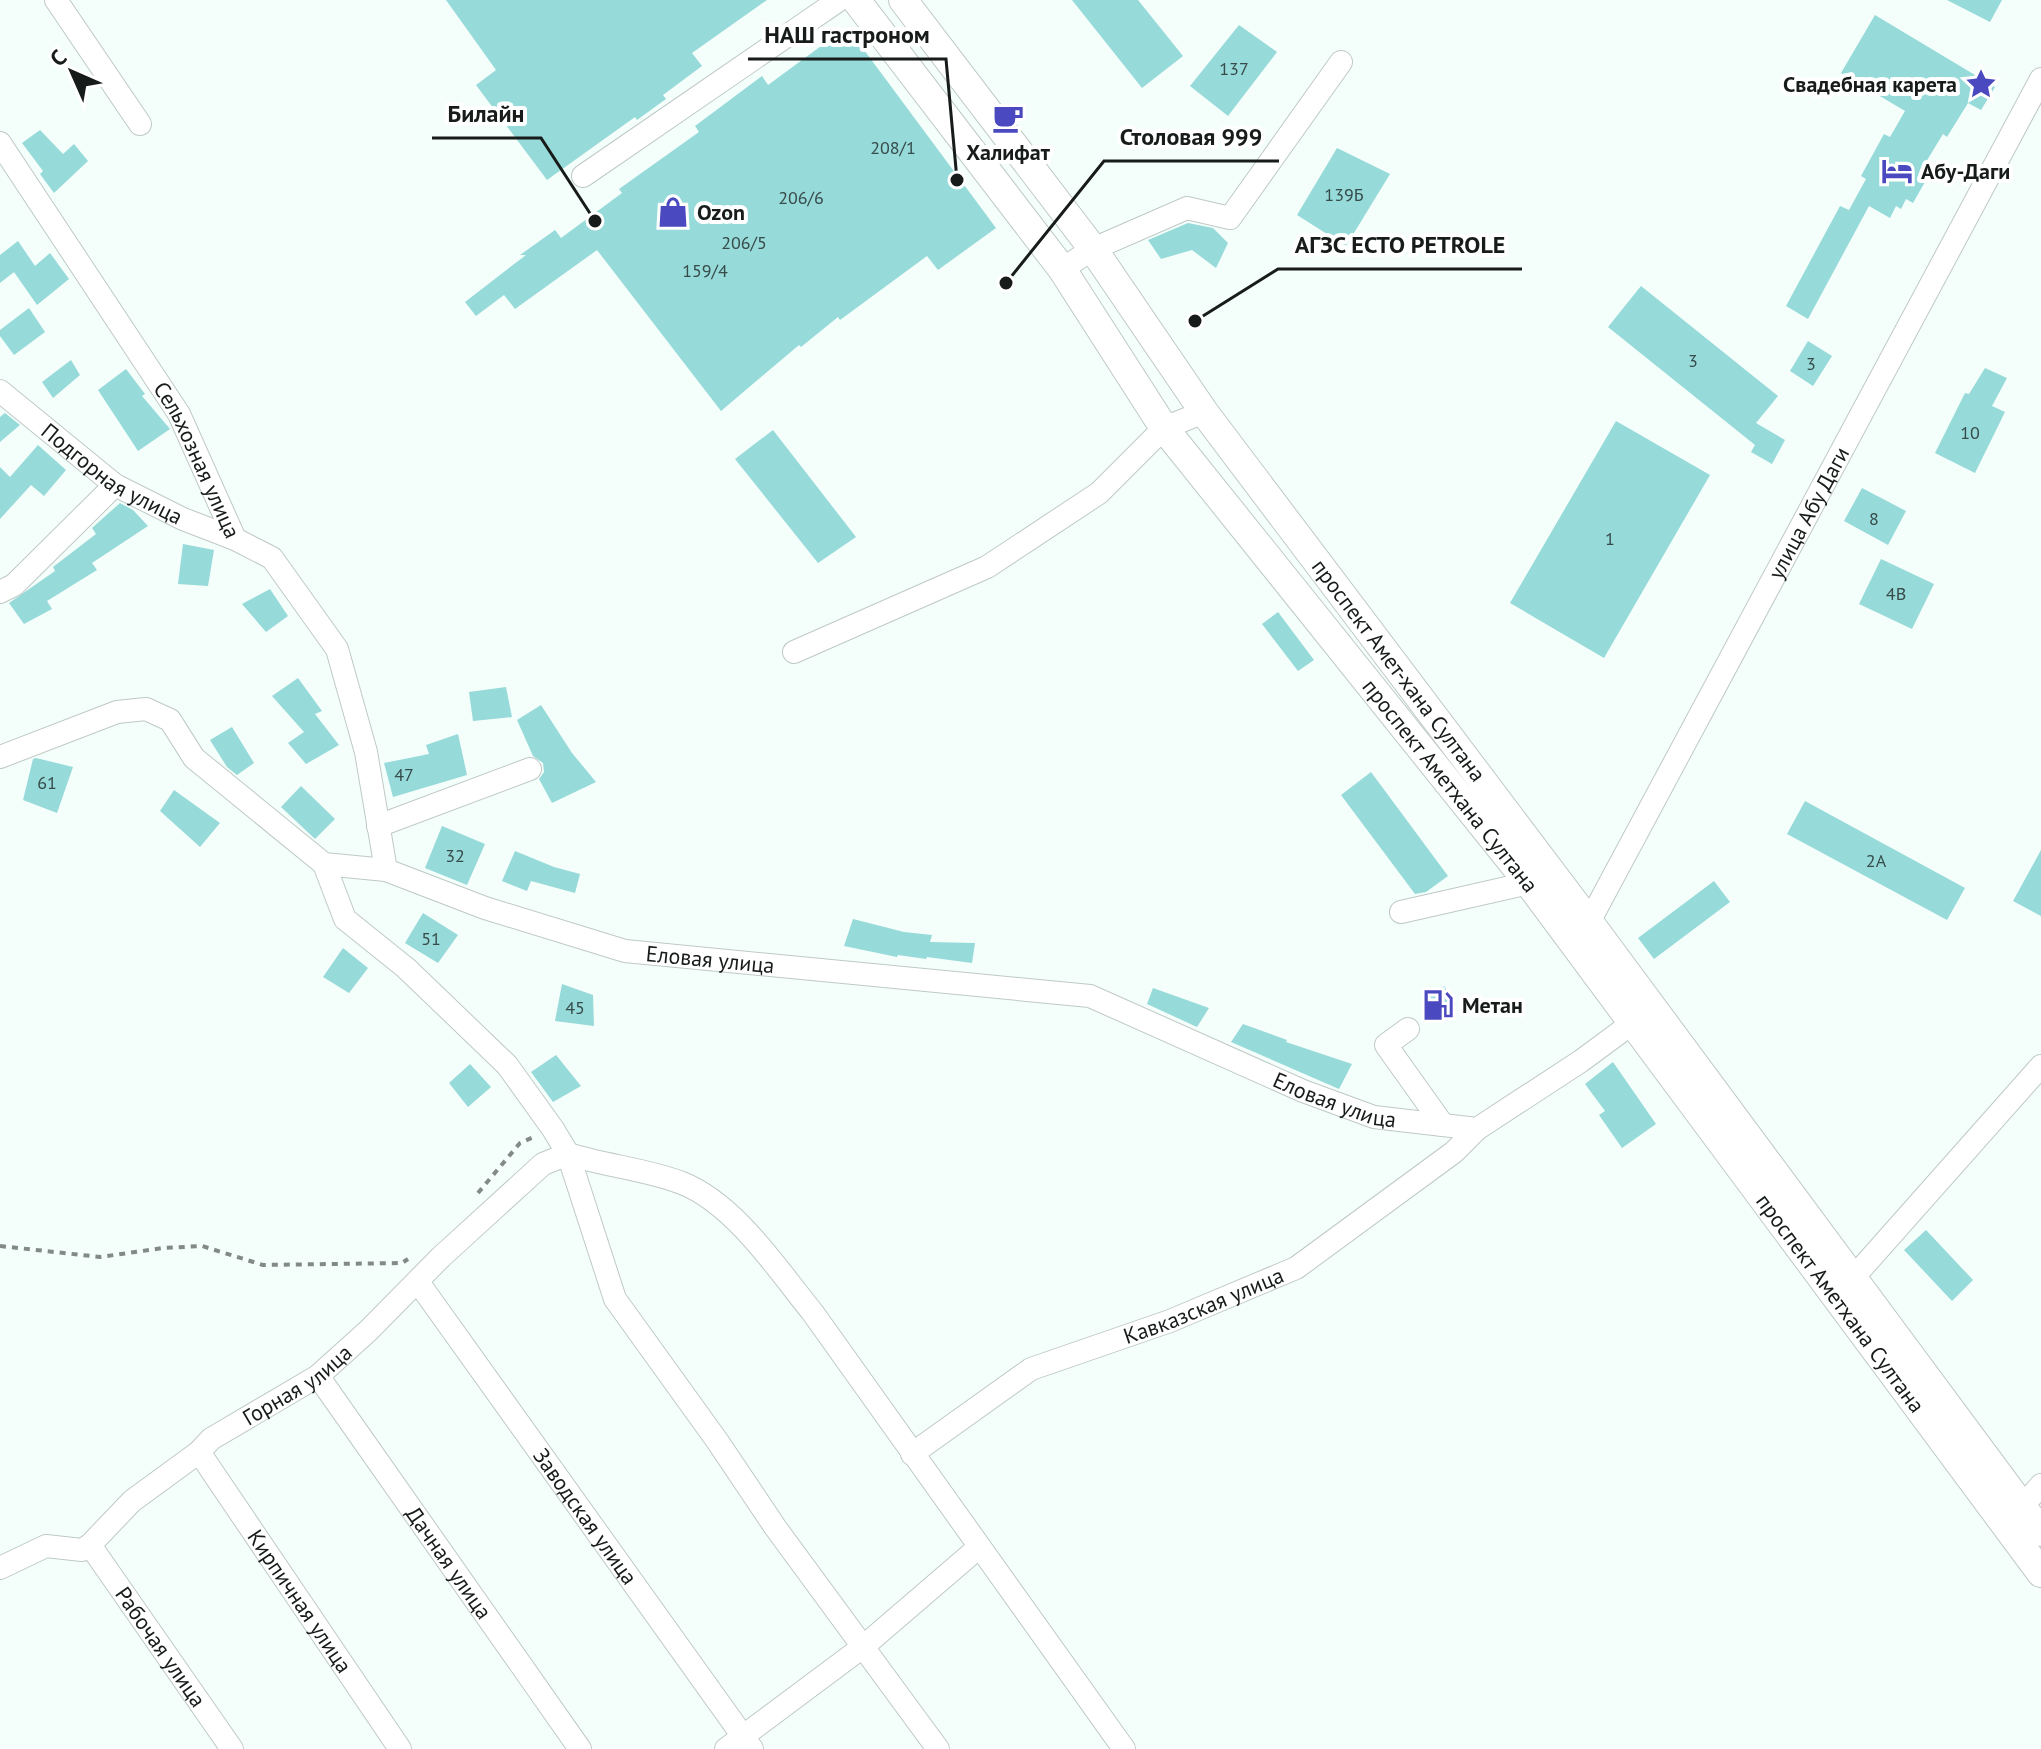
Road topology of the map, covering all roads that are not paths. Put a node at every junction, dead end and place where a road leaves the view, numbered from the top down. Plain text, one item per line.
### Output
1 (56, 0) edge
2 (839, 0) edge
3 (856, 0) edge
4 (903, 0) edge
5 (1341, 62) dead end
6 (2041, 79) edge
7 (140, 124) dead end
8 (0, 143) edge
9 (583, 176) dead end
10 (1093, 249) junction
11 (1062, 269) junction
12 (0, 391) edge
13 (1204, 412) junction
14 (1164, 428) junction
15 (115, 485) junction
16 (235, 539) junction
17 (0, 592) edge
18 (794, 652) dead end
19 (0, 757) edge
20 (530, 769) dead end
21 (378, 826) junction
22 (324, 864) junction
23 (386, 870) junction
24 (1556, 878) junction
25 (1528, 882) junction
26 (1401, 912) dead end
27 (1576, 926) junction
28 (1643, 1015) junction
29 (1408, 1029) dead end
30 (2041, 1066) edge
31 (1443, 1125) junction
32 (1477, 1129) junction
33 (568, 1154) junction
34 (418, 1282) junction
35 (1840, 1282) junction
36 (318, 1376) junction
37 (199, 1452) junction
38 (912, 1454) junction
39 (2041, 1485) edge
40 (2010, 1510) junction
41 (2041, 1532) edge
42 (90, 1545) junction
43 (978, 1548) junction
44 (0, 1568) edge
45 (2041, 1573) edge
46 (864, 1646) junction
47 (741, 1745) edge
48 (232, 1749) edge
49 (400, 1749) edge
50 (580, 1749) edge
51 (938, 1749) edge
52 (1124, 1749) edge

1 - 7 street
2 - 9 street
3 - 11 main road, проспект Аметхана Султана
4 - 10 main road, проспект Амет-хана Султана
5 - 10 street
6 - 27 street, улица Абу Даги
8 - 16 street, Сельхозная улица
10 - 11 street
10 - 13 main road, проспект Амет-хана Султана
11 - 14 main road, проспект Аметхана Султана
12 - 15 street, Подгорная улица
13 - 14 street
13 - 24 main road, проспект Амет-хана Султана
14 - 18 street
14 - 25 main road, проспект Аметхана Султана
15 - 16 street, Подгорная улица
15 - 17 street
16 - 21 street, Сельхозная улица
19 - 22 street
20 - 21 street
21 - 23 street, Сельхозная улица
22 - 23 street, Еловая улица
22 - 33 street
23 - 31 street, Еловая улица
24 - 25 street
24 - 27 main road, проспект Амет-хана Султана
25 - 26 street
25 - 27 main road, проспект Аметхана Султана
27 - 28 main road, проспект Амет-хана Султана
28 - 32 street, Кавказская улица
28 - 35 main road, проспект Амет-хана Султана
29 - 31 street
30 - 35 street
31 - 32 street, Еловая улица
32 - 38 street, Кавказская улица
33 - 34 street, Горная улица
33 - 38 street
33 - 46 street
34 - 36 street, Горная улица
34 - 47 street, Заводская улица
35 - 40 main road, проспект Амет-хана Султана
36 - 37 street, Горная улица
36 - 50 street, Дачная улица
37 - 42 street, Горная улица
37 - 49 street, Кирпичная улица
38 - 43 street
39 - 40 street
40 - 41 main road, проспект Амет-хана Султана
40 - 45 main road
42 - 44 street
42 - 48 street, Рабочая улица
43 - 46 street
43 - 52 street
46 - 47 street
46 - 51 street

